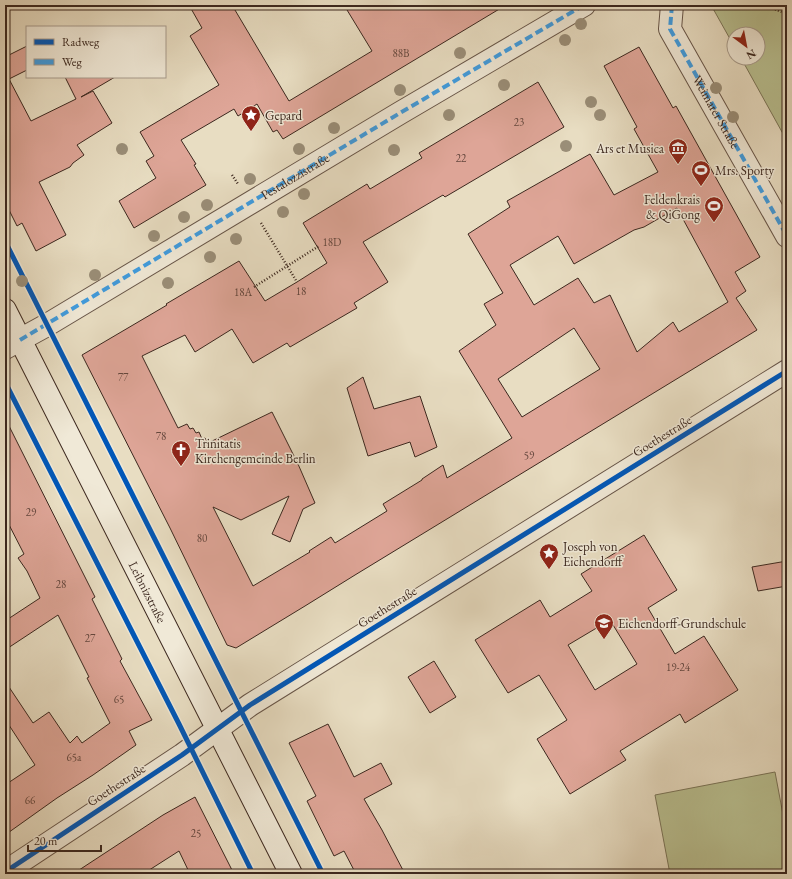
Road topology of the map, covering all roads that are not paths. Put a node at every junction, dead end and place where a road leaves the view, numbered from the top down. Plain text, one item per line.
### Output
1 (584, 5) edge
2 (672, 5) edge
3 (787, 236) edge
4 (5, 310) edge
5 (12, 344) edge
6 (787, 371) edge
7 (218, 728) junction
8 (5, 872) edge
9 (291, 874) edge

1 - 5 street, Pestalozzistraße
2 - 3 street, Weimarer Straße
4 - 5 street, Leibnizstraße
5 - 7 street, Leibnizstraße
6 - 7 street, Goethestraße
7 - 8 street, Goethestraße
7 - 9 street, Leibnizstraße

